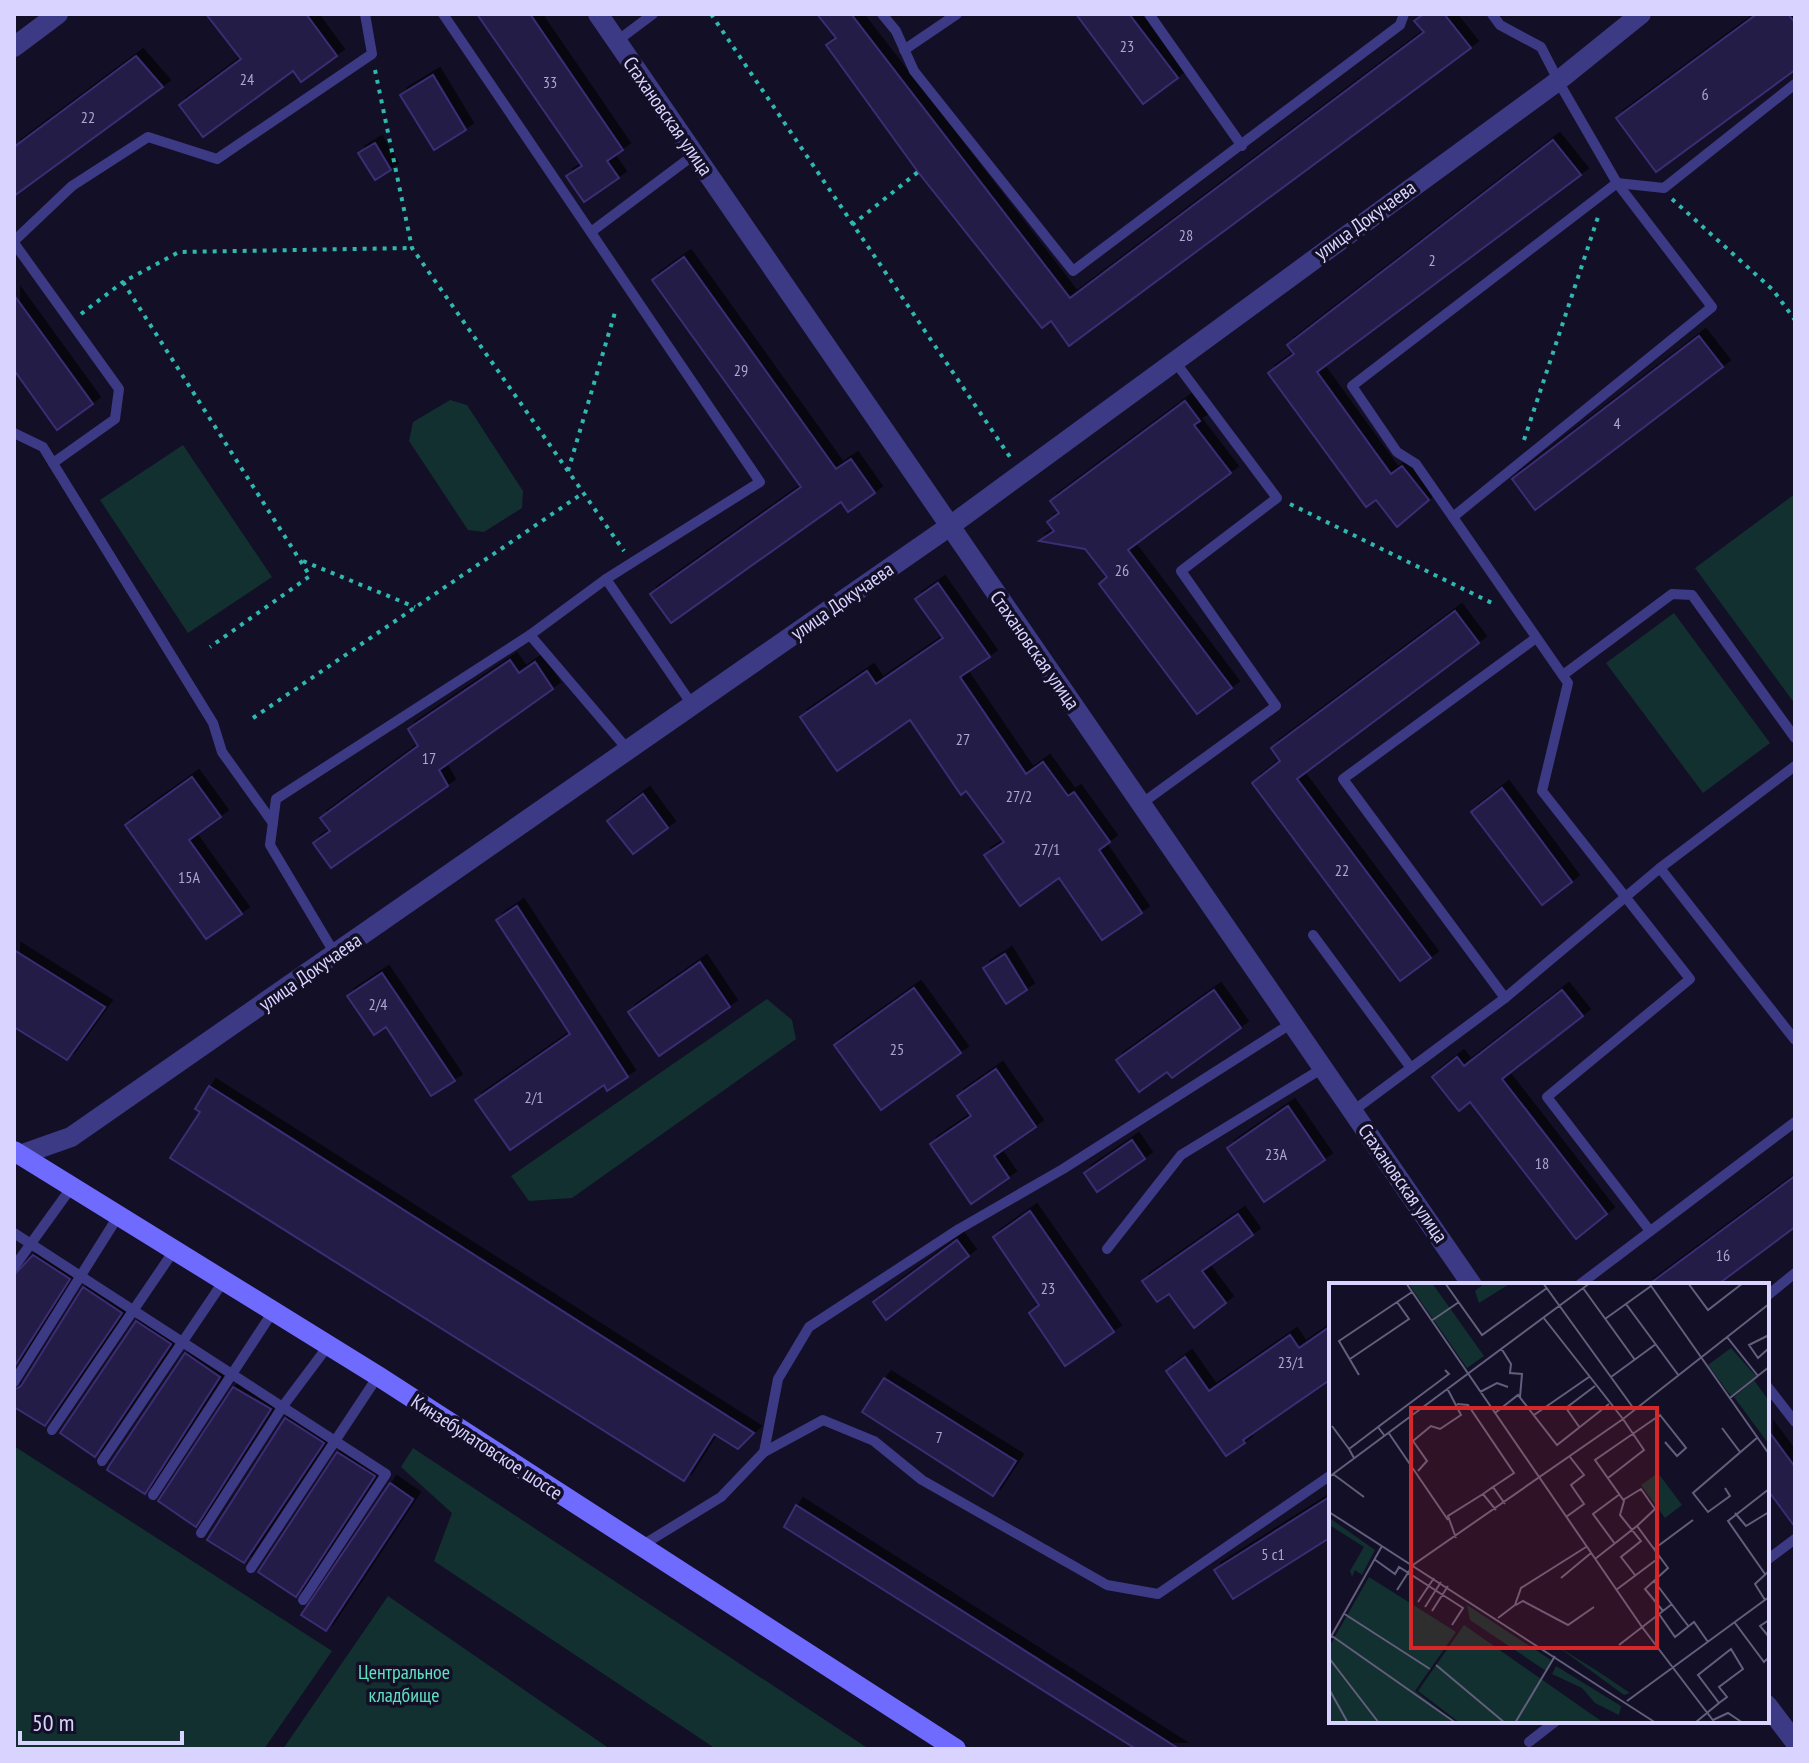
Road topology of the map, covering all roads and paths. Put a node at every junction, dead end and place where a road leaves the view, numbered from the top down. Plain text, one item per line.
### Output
1 (58, 14) edge
2 (365, 14) edge
3 (443, 14) edge
4 (598, 14) edge
5 (653, 14) edge
6 (711, 14) edge
7 (882, 14) edge
8 (957, 14) edge
9 (1149, 14) edge
10 (1404, 14) edge
11 (1492, 14) edge
12 (1641, 14) edge
13 (617, 41) junction
14 (14, 47) edge
15 (904, 50) junction
16 (372, 54) junction
17 (1558, 81) junction
18 (1795, 84) edge
19 (1242, 146) junction
20 (695, 154) junction
21 (918, 172) dead end
22 (1617, 183) junction
23 (1664, 188) junction
24 (1606, 192) junction
25 (852, 225) junction
26 (591, 232) junction
27 (14, 242) edge
28 (412, 248) junction
29 (123, 282) junction
30 (616, 309) dead end
31 (1795, 320) edge
32 (69, 322) junction
33 (1173, 359) junction
34 (14, 433) edge
35 (53, 463) junction
36 (1517, 465) junction
37 (568, 471) junction
38 (1021, 473) junction
39 (583, 493) junction
40 (1277, 498) junction
41 (1453, 517) junction
42 (950, 526) junction
43 (300, 561) junction
44 (632, 563) junction
45 (606, 579) junction
46 (415, 607) junction
47 (1523, 618) junction
48 (530, 635) junction
49 (1536, 638) junction
50 (210, 647) dead end
51 (1563, 675) junction
52 (693, 706) junction
53 (253, 718) dead end
54 (1795, 738) edge
55 (629, 751) junction
56 (1795, 766) edge
57 (1141, 804) junction
58 (273, 823) junction
59 (1660, 868) junction
60 (1627, 898) junction
61 (1313, 935) dead end
62 (335, 954) junction
63 (1505, 998) junction
64 (1292, 1023) junction
65 (1794, 1036) edge
66 (1323, 1068) junction
67 (1411, 1068) junction
68 (1353, 1111) junction
69 (1795, 1122) edge
70 (16, 1157) edge
71 (71, 1188) junction
72 (117, 1218) junction
73 (1650, 1231) junction
74 (14, 1233) edge
75 (30, 1243) junction
76 (1107, 1249) dead end
77 (173, 1252) junction
78 (14, 1267) edge
79 (80, 1274) junction
80 (1794, 1275) edge
81 (223, 1282) junction
82 (1471, 1283) edge
83 (1582, 1283) edge
84 (1769, 1294) edge
85 (133, 1308) junction
86 (272, 1313) junction
87 (183, 1341) junction
88 (328, 1346) junction
89 (234, 1374) junction
90 (378, 1376) junction
91 (14, 1382) edge
92 (1769, 1389) edge
93 (283, 1406) junction
94 (1795, 1422) edge
95 (52, 1430) dead end
96 (335, 1441) junction
97 (764, 1452) junction
98 (102, 1461) dead end
99 (1329, 1476) edge
100 (153, 1495) dead end
101 (201, 1533) dead end
102 (1795, 1539) edge
103 (640, 1547) junction
104 (1769, 1558) edge
105 (251, 1568) dead end
106 (303, 1600) dead end
107 (1769, 1708) edge
108 (1553, 1723) edge
109 (1529, 1742) dead end
110 (1795, 1742) edge
111 (956, 1749) edge

1 - 14 street
2 - 16 lane
3 - 26 lane
4 - 13 street, Стахановская улица
5 - 13 lane
6 - 25 path
7 - 15 lane
8 - 15 lane
9 - 19 lane
10 - 19 lane
11 - 17 lane
12 - 17 street, улица Докучаева
13 - 20 street, Стахановская улица
15 - 19 lane
16 - 27 lane
16 - 28 path
17 - 22 lane
17 - 33 street, улица Докучаева
18 - 23 lane
20 - 26 lane
20 - 42 street, Стахановская улица
21 - 25 path
22 - 23 lane
22 - 24 lane
22 - 36 lane
23 - 31 path
24 - 36 path
24 - 41 lane
25 - 38 path
26 - 44 lane
27 - 32 lane
28 - 29 path
28 - 37 path
29 - 32 path
29 - 43 path
30 - 37 path
32 - 35 lane
33 - 38 street, улица Докучаева
33 - 40 lane
34 - 35 lane
35 - 58 lane
36 - 41 lane
37 - 39 path
38 - 42 street, улица Докучаева
39 - 44 path
39 - 46 path
40 - 47 path
40 - 57 lane
41 - 47 lane
42 - 52 street, улица Докучаева
42 - 57 street, Стахановская улица
43 - 46 path
43 - 50 path
44 - 45 lane
45 - 48 lane
45 - 52 lane
46 - 53 path
47 - 49 lane
48 - 55 lane
48 - 58 lane
49 - 51 lane
49 - 63 lane
51 - 54 lane
51 - 60 lane
52 - 55 street, улица Докучаева
55 - 62 street, улица Докучаева
56 - 59 lane
57 - 64 street, Стахановская улица
58 - 62 lane
59 - 60 lane
59 - 65 lane
60 - 63 lane
60 - 73 lane
61 - 67 lane
62 - 70 street, улица Докучаева
63 - 67 lane
64 - 66 street, Стахановская улица
64 - 97 lane
66 - 68 street, Стахановская улица
66 - 76 lane
67 - 68 lane
68 - 82 street, Стахановская улица
69 - 73 lane
70 - 71 main road, Кинзебулатовское шоссе
71 - 72 main road, Кинзебулатовское шоссе
71 - 75 lane
72 - 77 main road, Кинзебулатовское шоссе
72 - 79 lane
73 - 83 lane
74 - 75 lane
75 - 78 lane
75 - 79 lane
77 - 81 main road, Кинзебулатовское шоссе
77 - 85 lane
79 - 85 lane
79 - 91 lane
80 - 84 lane
81 - 86 main road, Кинзебулатовское шоссе
81 - 87 lane
85 - 87 lane
85 - 95 lane
86 - 88 main road, Кинзебулатовское шоссе
86 - 89 lane
87 - 89 lane
87 - 98 lane
88 - 90 main road, Кинзебулатовское шоссе
88 - 93 lane
89 - 93 lane
89 - 100 lane
90 - 96 lane
90 - 103 main road, Кинзебулатовское шоссе
92 - 94 lane
93 - 96 lane
93 - 101 lane
96 - 105 lane
96 - 106 lane
97 - 99 lane
97 - 103 lane
102 - 104 lane
103 - 111 main road, Кинзебулатовское шоссе
107 - 110 street
108 - 109 lane

